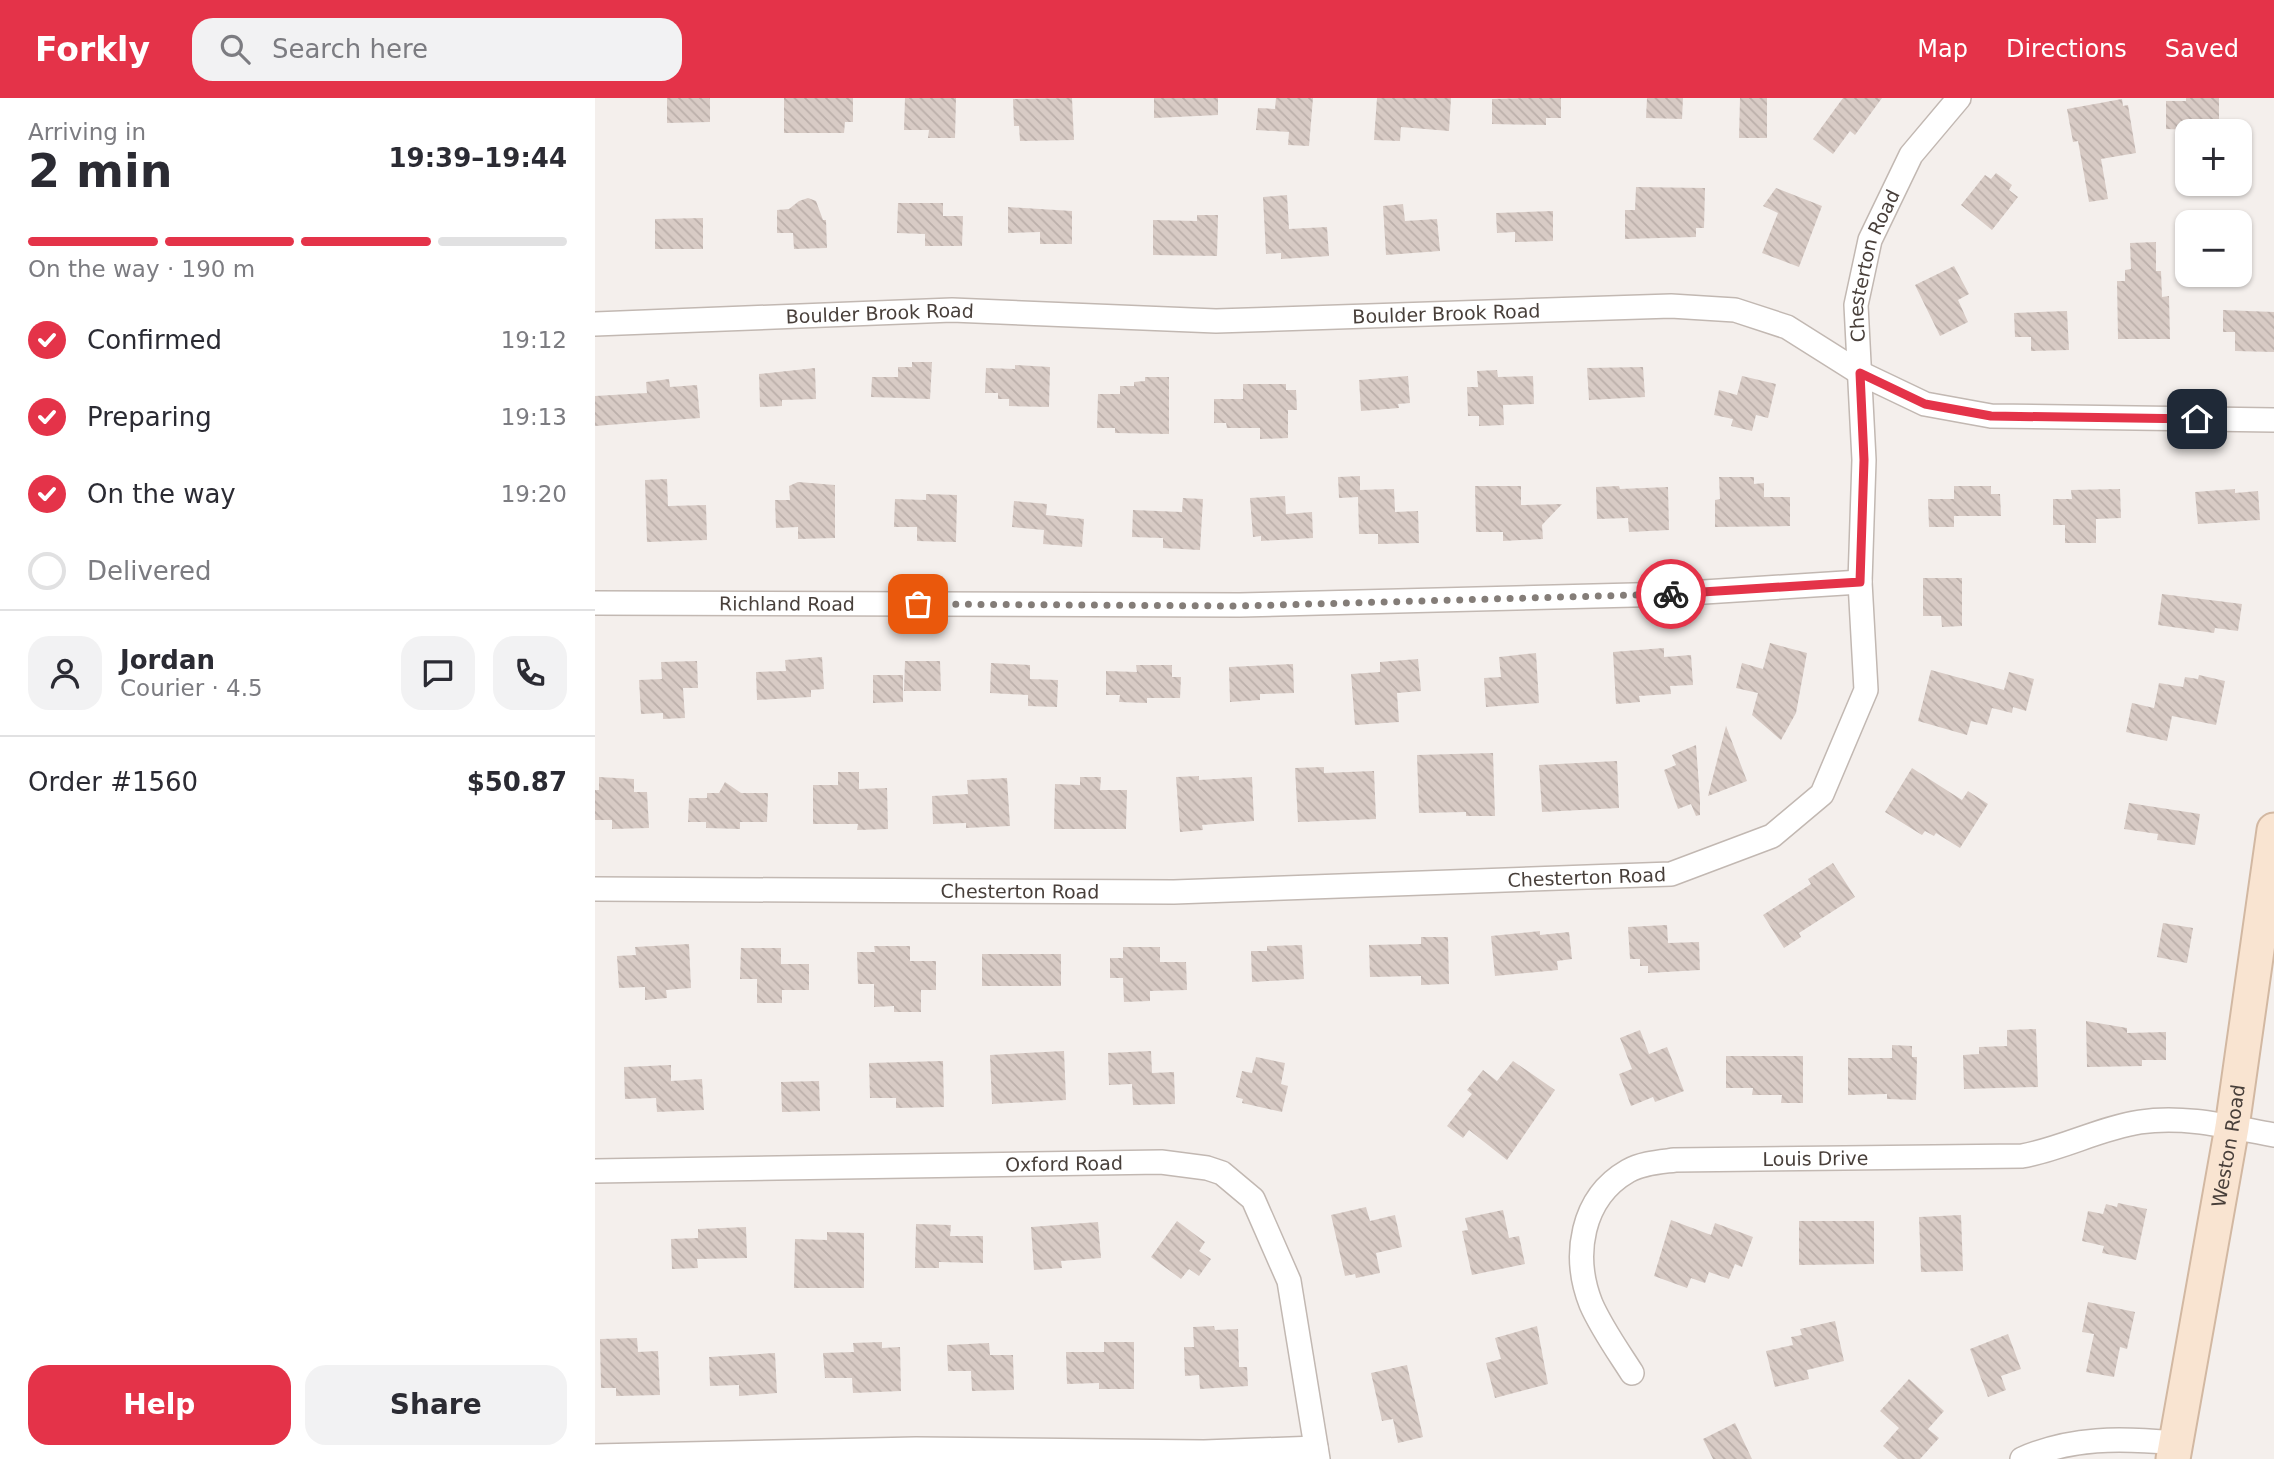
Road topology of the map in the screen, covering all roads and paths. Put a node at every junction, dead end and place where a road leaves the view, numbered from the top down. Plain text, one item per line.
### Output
1 (1956, 99) edge
2 (595, 324) edge
3 (1860, 373) junction
4 (2274, 420) edge
5 (1860, 582) junction
6 (595, 603) edge
7 (2274, 830) edge
8 (595, 889) edge
9 (2232, 1127) junction
10 (2274, 1135) edge
11 (595, 1171) edge
12 (1632, 1373) dead end
13 (2173, 1451) edge
14 (1317, 1454) edge
15 (595, 1456) edge
16 (2022, 1459) edge

1 - 3 street, Chesterton Road
2 - 3 street, Boulder Brook Road
3 - 4 street, Boulder Brook Road
3 - 5 street, Chesterton Road
5 - 6 street, Richland Road
5 - 8 street, Chesterton Road
7 - 9 main road, Weston Road
9 - 10 street, Louis Drive
9 - 12 street, Louis Drive
9 - 13 main road, Weston Road
11 - 14 street, Oxford Road
13 - 16 street
14 - 15 street

